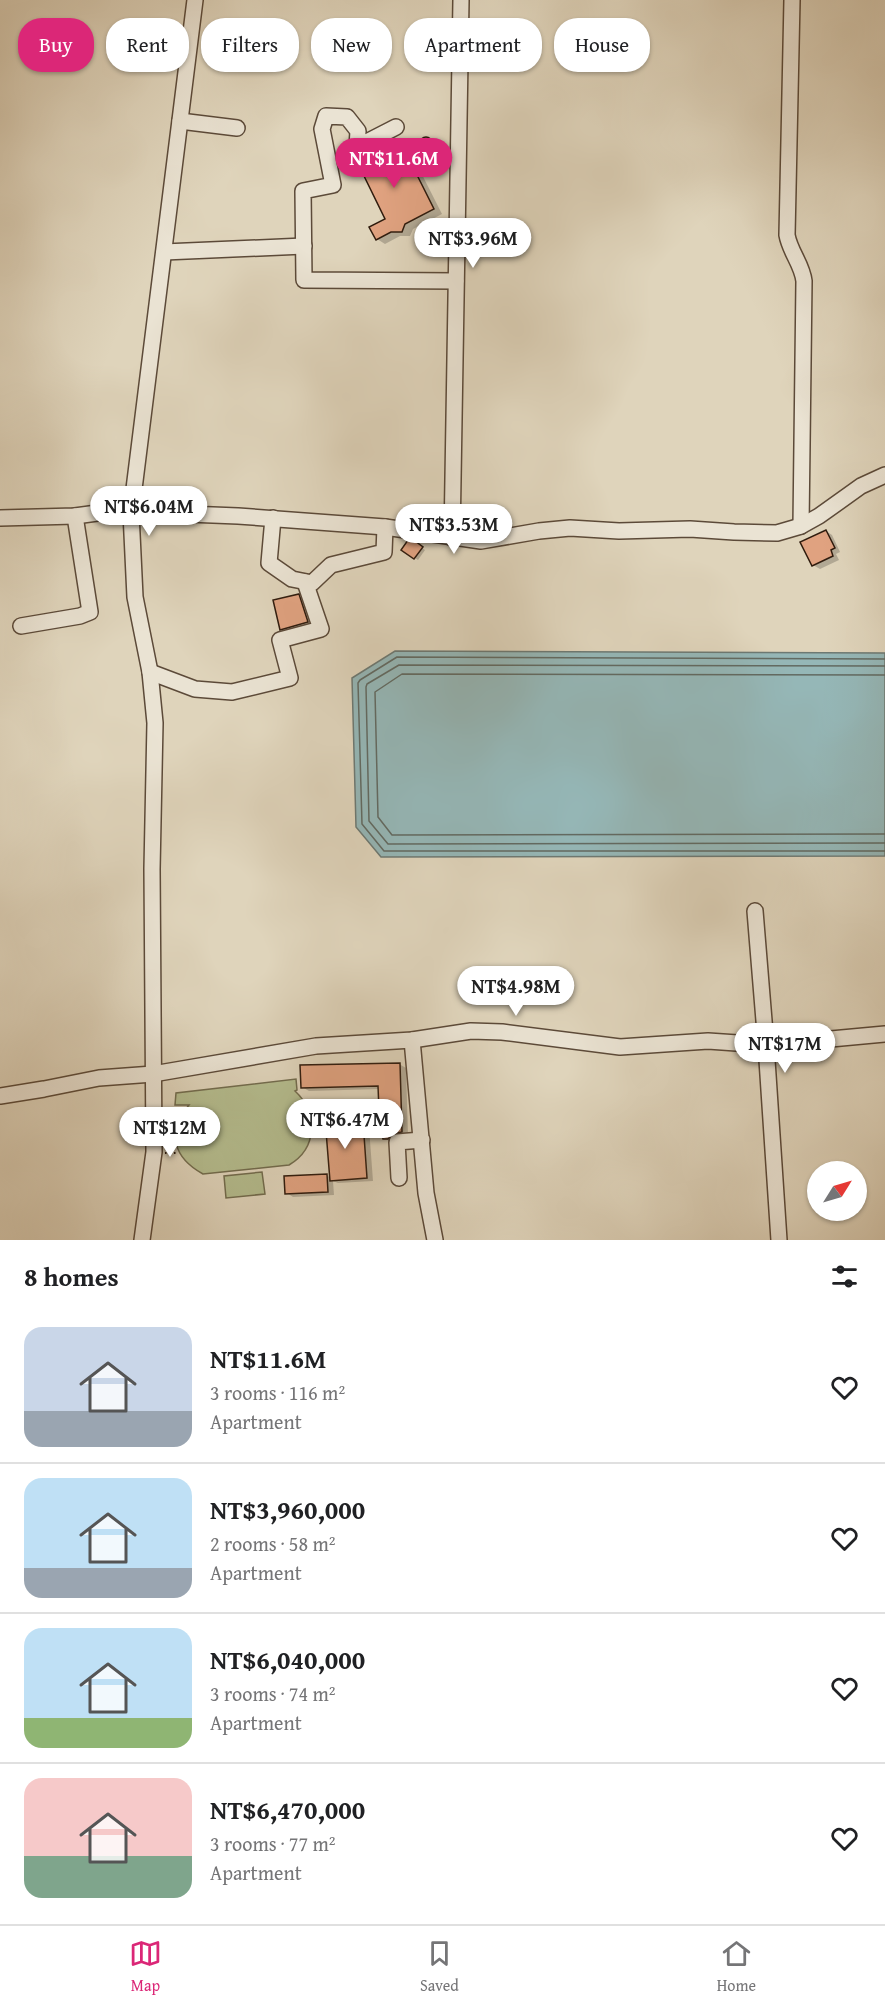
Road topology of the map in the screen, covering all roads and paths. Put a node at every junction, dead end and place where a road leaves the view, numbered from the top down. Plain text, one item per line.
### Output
1 (195, 0) edge
2 (461, 0) edge
3 (792, 0) edge
4 (180, 121) junction
5 (396, 127) dead end
6 (237, 128) dead end
7 (304, 246) junction
8 (164, 252) junction
9 (456, 281) junction
10 (885, 475) edge
11 (131, 513) junction
12 (75, 516) junction
13 (0, 518) edge
14 (273, 518) junction
15 (801, 526) junction
16 (385, 527) junction
17 (452, 538) junction
18 (305, 582) junction
19 (21, 626) dead end
20 (150, 672) junction
21 (755, 910) dead end
22 (885, 1034) edge
23 (412, 1040) junction
24 (766, 1045) junction
25 (153, 1074) junction
26 (0, 1096) edge
27 (422, 1140) junction
28 (399, 1178) dead end
29 (142, 1240) edge
30 (435, 1240) edge
31 (778, 1240) edge

1 - 4 street
2 - 9 street
3 - 15 street
4 - 6 street
4 - 8 street
5 - 7 street
7 - 8 street
7 - 9 street
8 - 11 street
9 - 17 street
10 - 15 street
11 - 12 street
11 - 14 street
11 - 20 street
12 - 13 street
12 - 19 street
14 - 16 street
14 - 18 street
15 - 17 street
16 - 17 street
16 - 18 street
18 - 20 street
20 - 25 street
21 - 24 street
22 - 24 street
23 - 24 street
23 - 25 street
23 - 27 street
24 - 31 street
25 - 26 street
25 - 29 street
27 - 28 street
27 - 30 street

